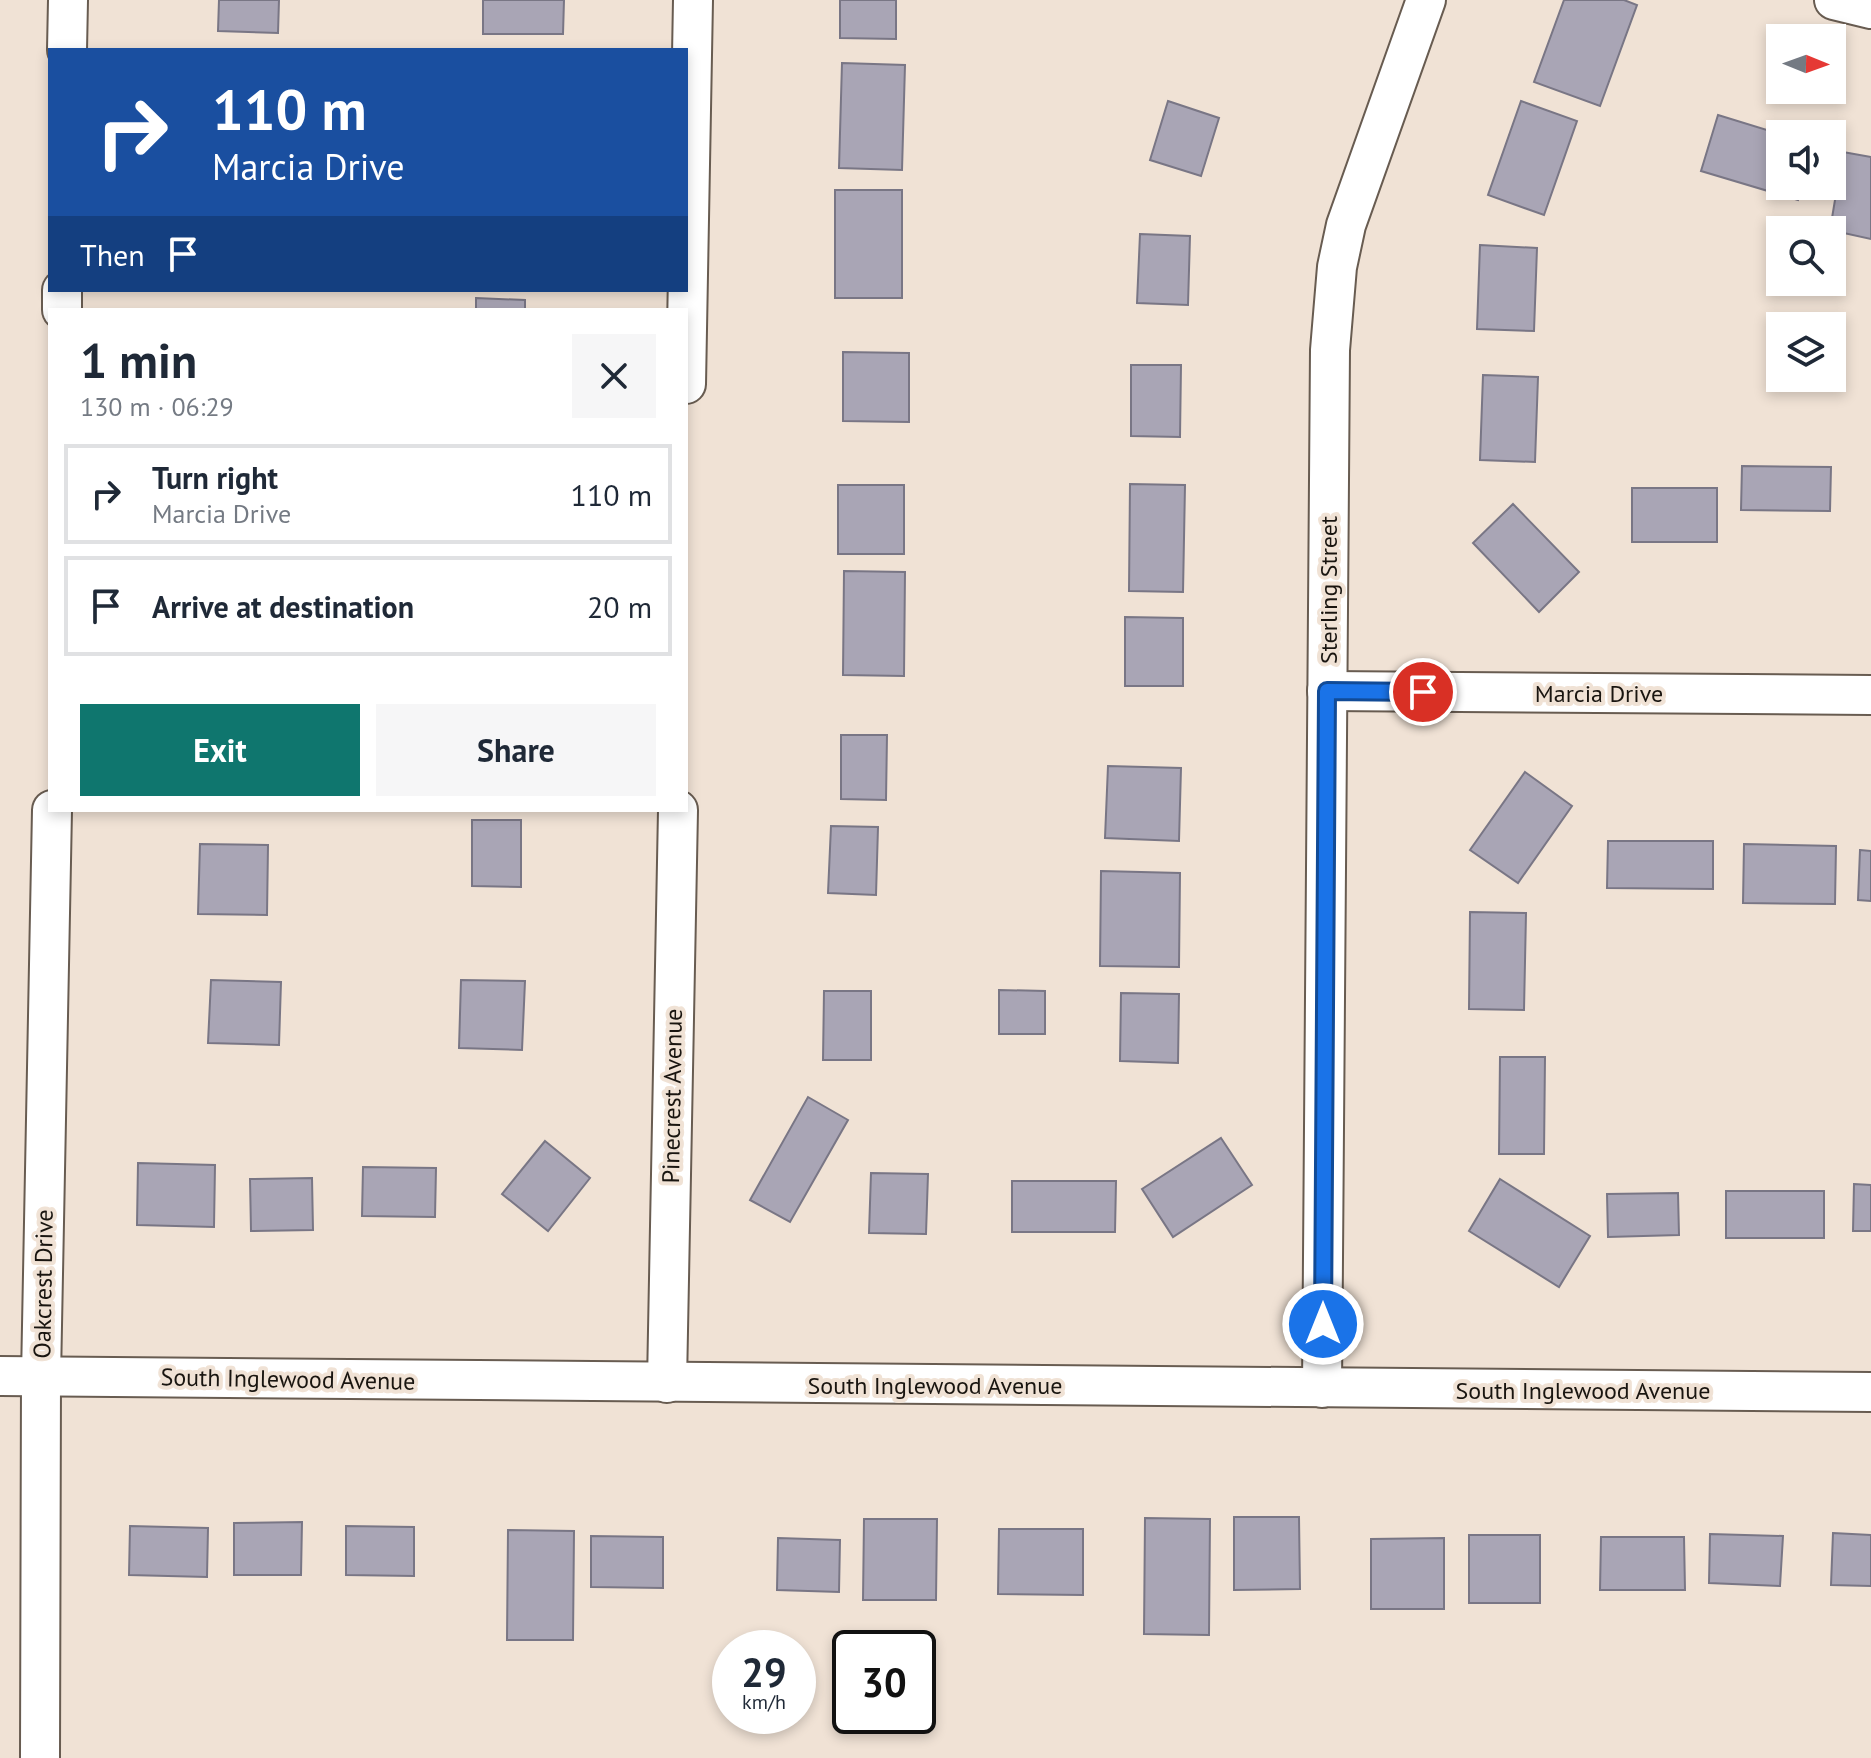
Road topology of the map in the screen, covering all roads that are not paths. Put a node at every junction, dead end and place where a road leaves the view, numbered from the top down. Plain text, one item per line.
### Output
1 (68, 0) edge
2 (693, 0) edge
3 (1426, 0) edge
4 (1834, 0) edge
5 (1871, 9) edge
6 (67, 48) edge
7 (688, 274) edge
8 (1327, 691) junction
9 (1871, 695) edge
10 (52, 812) edge
11 (678, 812) edge
12 (0, 1376) edge
13 (41, 1377) junction
14 (667, 1383) junction
15 (1322, 1388) junction
16 (1871, 1392) edge
17 (40, 1758) edge

1 - 6 street
2 - 7 street
3 - 8 street, Sterling Street
4 - 5 street
8 - 9 street, Marcia Drive
8 - 15 street, Sterling Street
10 - 13 street, Oakcrest Drive
11 - 14 street, Pinecrest Avenue
12 - 13 street, South Inglewood Avenue
13 - 14 street, South Inglewood Avenue
13 - 17 street, Oakcrest Drive
14 - 15 street, South Inglewood Avenue
15 - 16 street, South Inglewood Avenue

